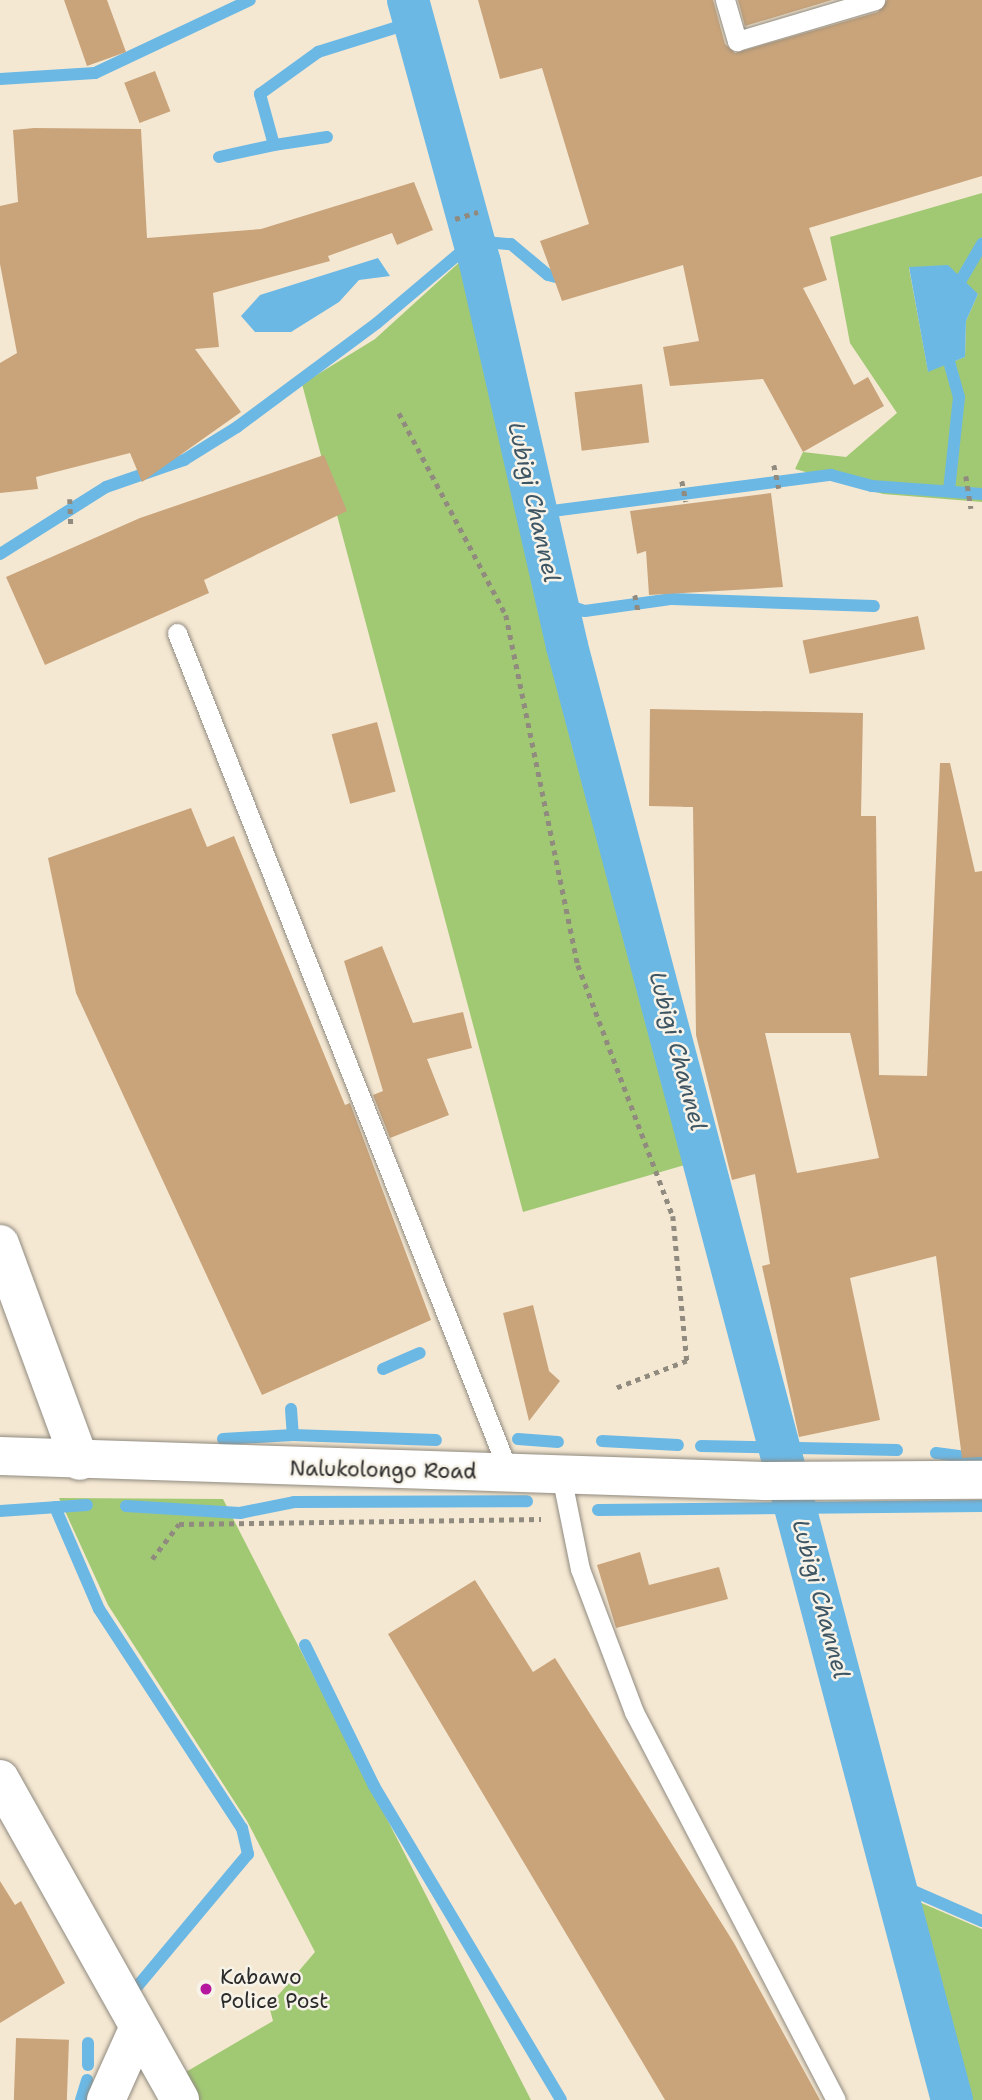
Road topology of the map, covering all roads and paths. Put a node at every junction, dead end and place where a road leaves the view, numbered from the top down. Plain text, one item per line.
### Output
1 (724, 0) edge
2 (874, 0) edge
3 (478, 212) dead end
4 (455, 219) dead end
5 (399, 413) dead end
6 (774, 465) dead end
7 (966, 476) dead end
8 (682, 481) dead end
9 (779, 488) dead end
10 (70, 499) dead end
11 (685, 502) dead end
12 (971, 509) dead end
13 (71, 528) dead end
14 (635, 595) dead end
15 (638, 611) dead end
16 (177, 634) dead end
17 (0, 1244) edge
18 (614, 1389) dead end
19 (0, 1456) edge
20 (80, 1461) junction
21 (509, 1473) junction
22 (561, 1475) junction
23 (982, 1480) edge
24 (570, 1519) junction
25 (152, 1559) dead end
26 (0, 1779) edge
27 (137, 2031) junction
28 (106, 2100) edge
29 (180, 2100) edge
30 (836, 2100) edge

1 - 2 lane
3 - 4 path
5 - 18 path
6 - 9 path
7 - 12 path
8 - 11 path
10 - 13 path
14 - 15 path
16 - 21 lane
17 - 20 street
19 - 20 street, Nalukolongo Road
20 - 21 street, Nalukolongo Road
21 - 22 street, Nalukolongo Road
22 - 23 street, Nalukolongo Road
22 - 24 lane
24 - 25 path
24 - 30 lane
26 - 27 street
27 - 28 street
27 - 29 street

